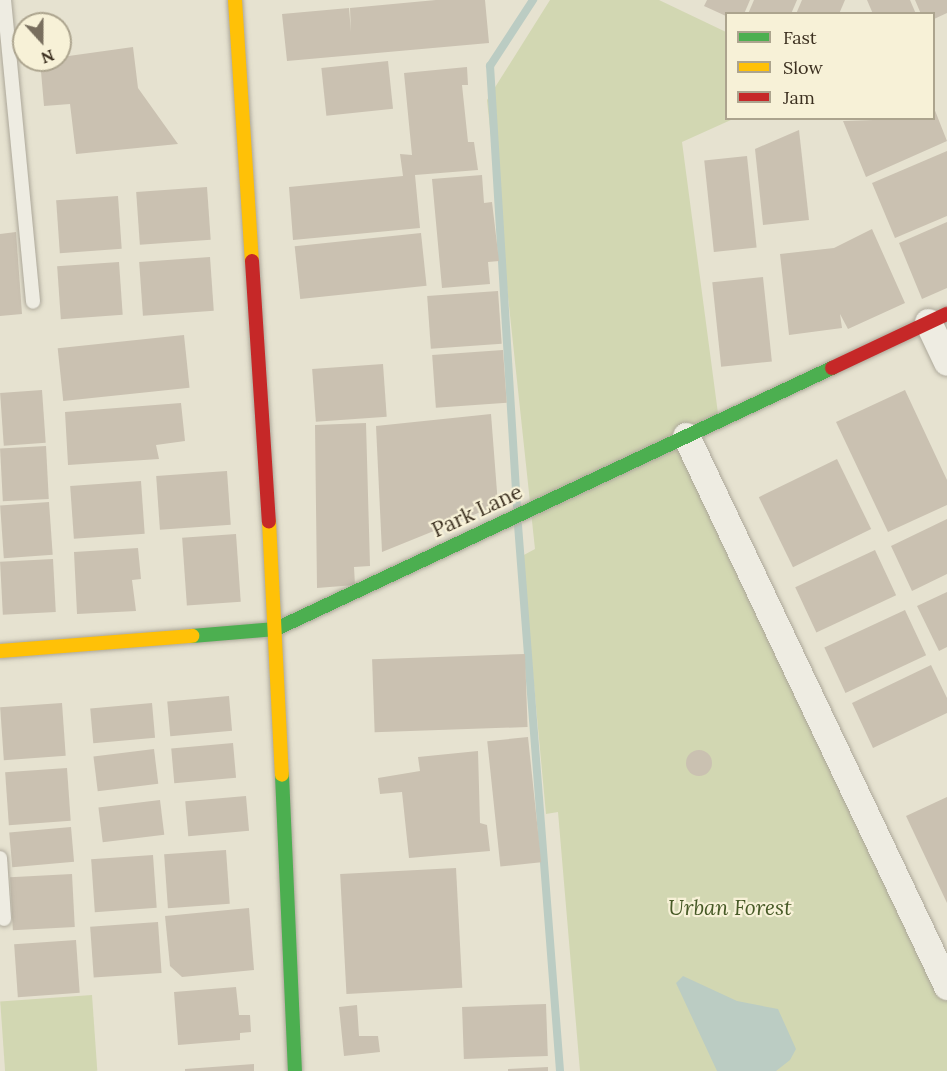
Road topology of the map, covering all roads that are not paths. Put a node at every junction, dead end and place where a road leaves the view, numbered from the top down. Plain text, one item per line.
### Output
1 (4, 0) edge
2 (235, 0) edge
3 (33, 302) dead end
4 (938, 318) edge
5 (947, 362) edge
6 (686, 436) junction
7 (276, 629) junction
8 (0, 651) edge
9 (0, 858) edge
10 (4, 919) dead end
11 (947, 986) edge
12 (295, 1071) edge

1 - 3 lane
2 - 7 street
4 - 5 street
4 - 6 street, Park Lane
6 - 7 street, Park Lane
6 - 11 street
7 - 8 street, Park Lane
7 - 12 street
9 - 10 lane

